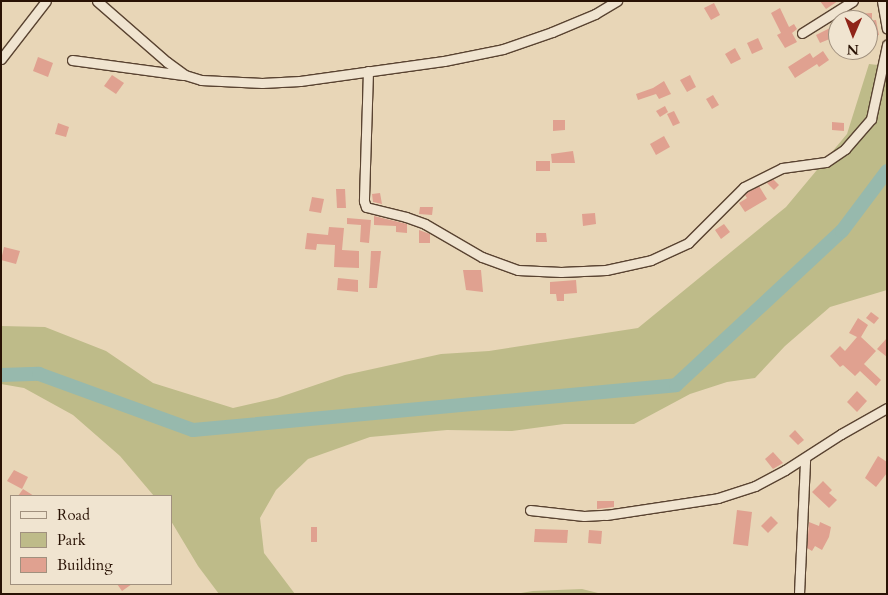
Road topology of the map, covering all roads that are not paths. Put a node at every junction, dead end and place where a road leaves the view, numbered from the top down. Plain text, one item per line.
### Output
1 (46, 1) edge
2 (97, 1) edge
3 (617, 1) edge
4 (853, 1) edge
5 (882, 1) edge
6 (887, 29) edge
7 (802, 33) dead end
8 (887, 45) edge
9 (1, 60) edge
10 (72, 60) dead end
11 (368, 71) junction
12 (185, 76) junction
13 (887, 408) edge
14 (805, 460) junction
15 (530, 510) dead end
16 (799, 594) edge

1 - 9 street
2 - 12 street
3 - 11 street
4 - 7 street
5 - 6 street
8 - 11 street
10 - 12 street
11 - 12 street
13 - 14 street
14 - 15 street
14 - 16 street

